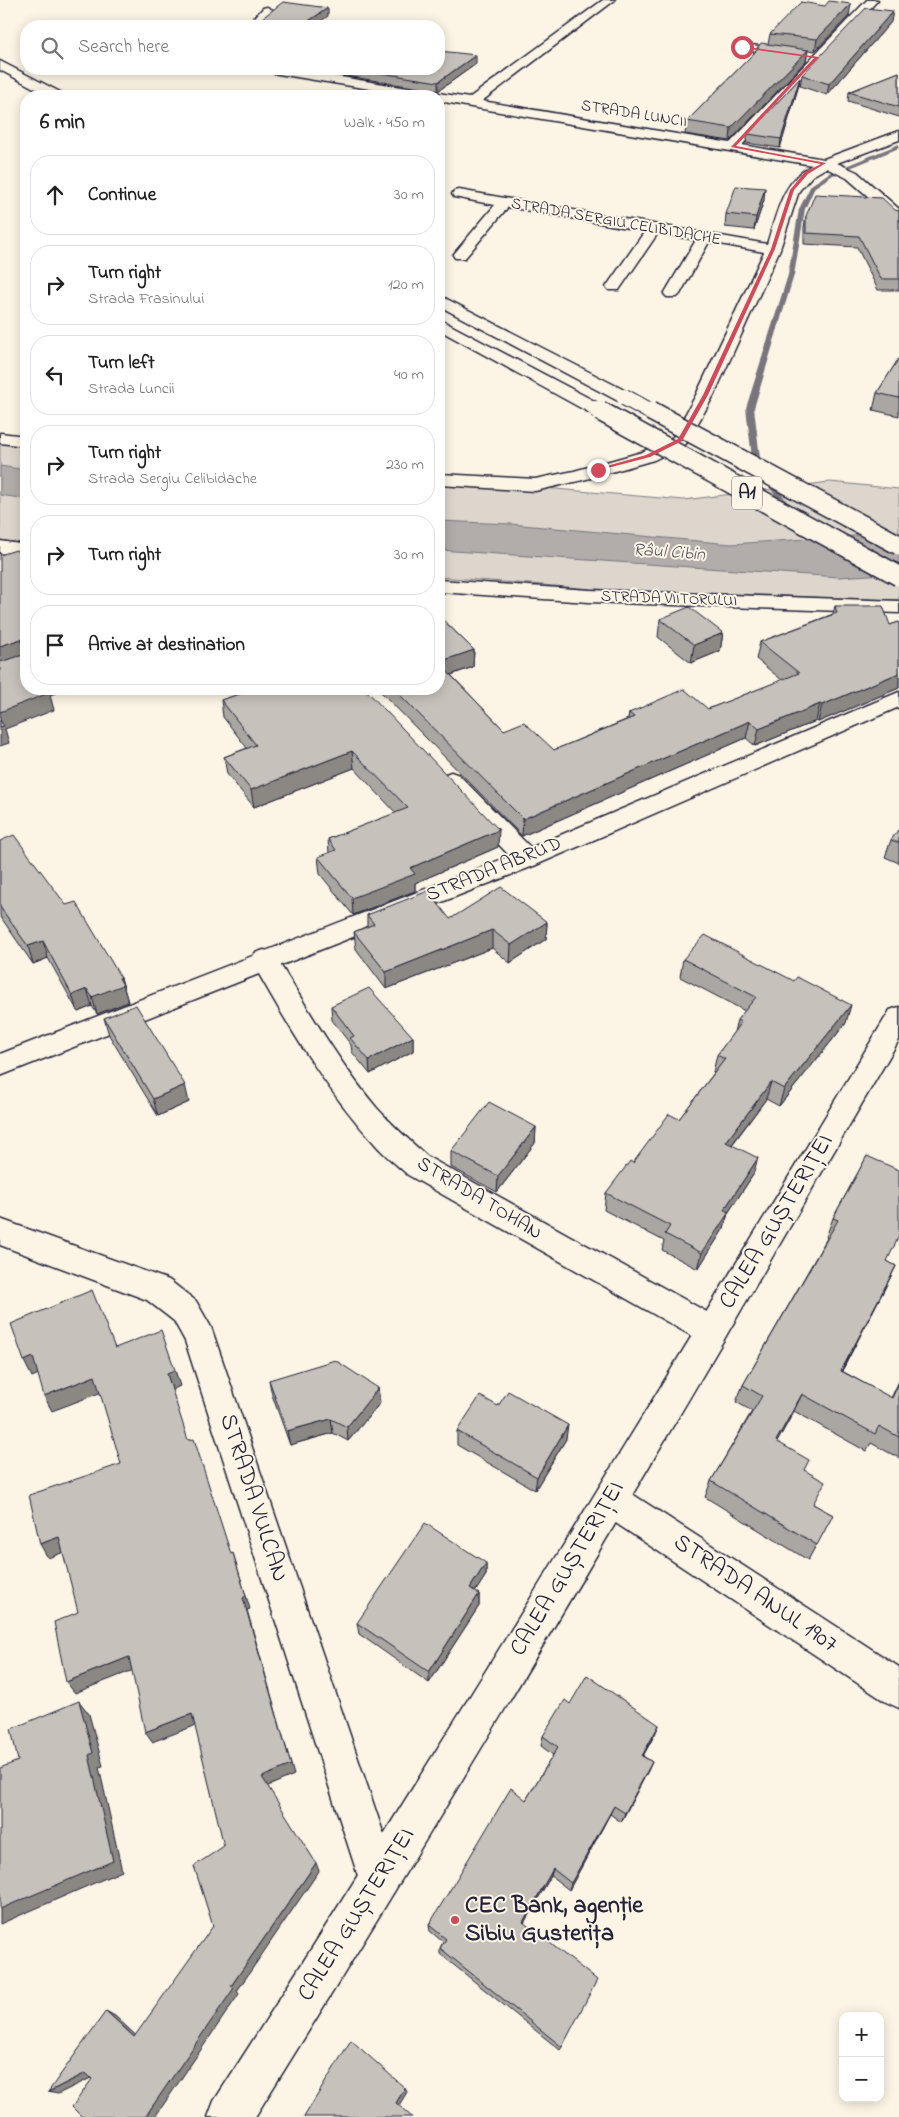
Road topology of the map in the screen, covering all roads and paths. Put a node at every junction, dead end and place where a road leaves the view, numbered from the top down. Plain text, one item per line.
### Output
1 (610, 0) edge
2 (873, 0) edge
3 (267, 10) dead end
4 (258, 20) edge
5 (742, 47) dead end
6 (817, 57) junction
7 (0, 65) edge
8 (308, 75) edge
9 (47, 90) edge
10 (396, 90) edge
11 (445, 98) edge
12 (471, 103) junction
13 (899, 135) edge
14 (733, 147) junction
15 (828, 165) junction
16 (459, 194) dead end
17 (504, 203) junction
18 (898, 213) edge
19 (653, 229) junction
20 (705, 237) junction
21 (773, 249) junction
22 (460, 255) dead end
23 (614, 287) dead end
24 (672, 294) dead end
25 (445, 303) edge
26 (445, 327) edge
27 (0, 438) edge
28 (20, 440) edge
29 (445, 480) edge
30 (899, 545) edge
31 (0, 547) edge
32 (20, 550) edge
33 (899, 576) edge
34 (445, 586) edge
35 (899, 607) edge
36 (899, 699) edge
37 (438, 766) edge
38 (527, 858) junction
39 (264, 960) junction
40 (899, 1017) edge
41 (0, 1065) edge
42 (0, 1232) edge
43 (712, 1331) junction
44 (611, 1500) junction
45 (899, 1689) edge
46 (379, 1879) junction
47 (230, 2117) edge

1 - 12 main road
2 - 6 main road
3 - 4 main road
5 - 6 main road
6 - 14 main road
7 - 9 main road
8 - 10 main road
11 - 12 main road, STRADA LUNCII
12 - 14 main road, STRADA LUNCII
13 - 15 main road
14 - 15 main road, STRADA LUNCII
15 - 18 main road, STRADA LUNCII
15 - 21 main road
16 - 17 main road, STRADA SERGIU CELIBIDACHE
17 - 19 main road, STRADA SERGIU CELIBIDACHE
17 - 22 main road
19 - 20 main road, STRADA SERGIU CELIBIDACHE
19 - 23 main road
20 - 21 main road, STRADA SERGIU CELIBIDACHE
20 - 24 main road
21 - 29 main road
25 - 30 main road, A1, bridge
26 - 33 main road, A1, bridge
27 - 28 main road
31 - 32 main road
34 - 35 main road, STRADA VIITORULUI
36 - 38 main road, STRADA ABRUD
37 - 38 main road
38 - 39 main road, STRADA ABRUD
39 - 41 main road, STRADA ABRUD
39 - 43 main road, STRADA TOHAN
40 - 43 main road, CALEA GUȘTERIȚEI
42 - 46 main road, STRADA VULCAN
43 - 44 main road, CALEA GUȘTERIȚEI
44 - 45 main road, STRADA ANUL 1907
44 - 46 main road, CALEA GUȘTERIȚEI
46 - 47 main road, CALEA GUȘTERIȚEI

